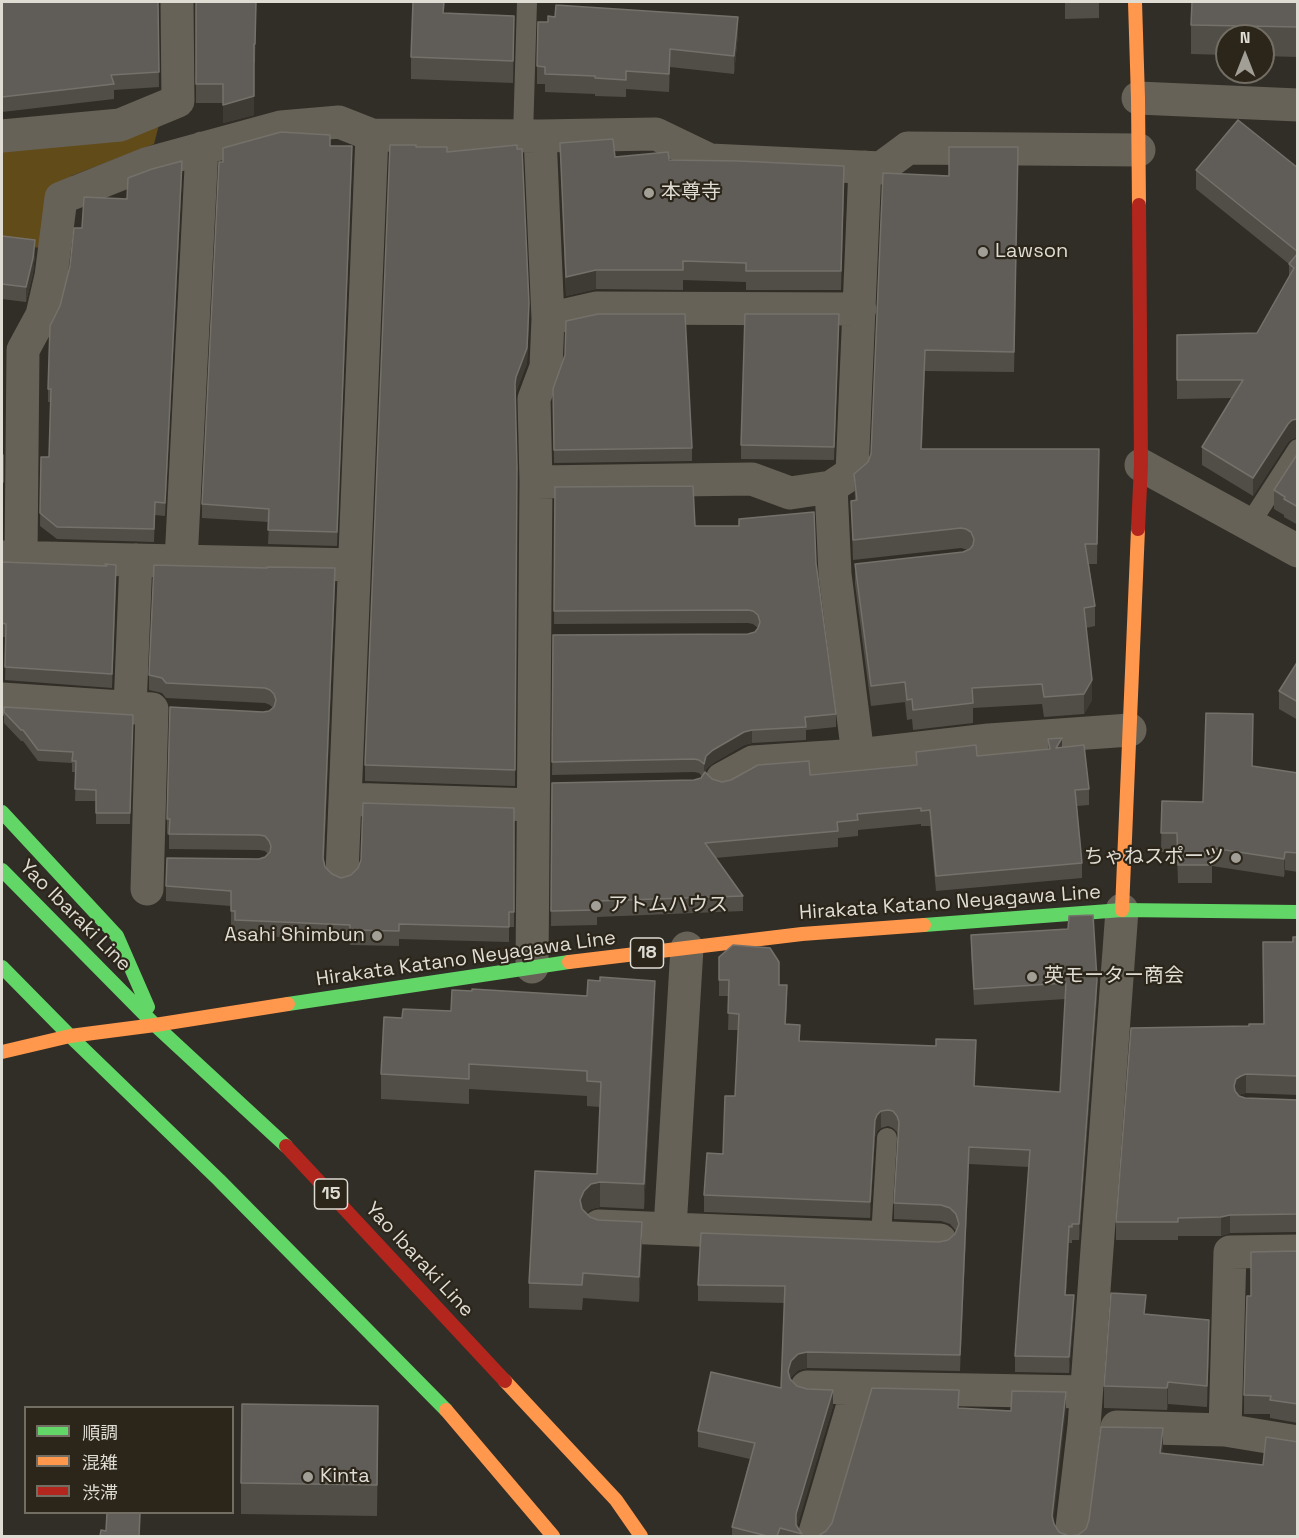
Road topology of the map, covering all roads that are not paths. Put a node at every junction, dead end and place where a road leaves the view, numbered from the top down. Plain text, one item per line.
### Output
1 (177, 2) edge
2 (527, 2) edge
3 (1135, 2) edge
4 (1138, 98) junction
5 (178, 101) junction
6 (1298, 105) edge
7 (372, 135) junction
8 (2, 136) edge
9 (532, 136) junction
10 (1139, 150) junction
11 (190, 152) junction
12 (865, 167) junction
13 (860, 309) junction
14 (548, 319) junction
15 (12, 351) edge
16 (1298, 450) edge
17 (1141, 465) junction
18 (536, 482) junction
19 (831, 488) junction
20 (1249, 525) junction
21 (1298, 551) edge
22 (11, 557) edge
23 (136, 560) junction
24 (181, 561) junction
25 (354, 565) junction
26 (2, 699) edge
27 (152, 709) junction
28 (1130, 730) junction
29 (858, 755) junction
30 (722, 779) edge
31 (541, 793) junction
32 (345, 799) junction
33 (2, 812) edge
34 (2, 870) edge
35 (155, 870) dead end
36 (342, 874) dead end
37 (1122, 910) junction
38 (1298, 912) edge
39 (687, 948) junction
40 (2, 967) edge
41 (532, 967) junction
42 (2, 982) edge
43 (155, 1025) junction
44 (70, 1036) junction
45 (2, 1052) edge
46 (886, 1138) dead end
47 (598, 1226) edge
48 (670, 1228) junction
49 (881, 1237) junction
50 (939, 1240) edge
51 (1298, 1251) edge
52 (807, 1387) edge
53 (858, 1388) junction
54 (1086, 1392) junction
55 (1084, 1426) junction
56 (1225, 1430) junction
57 (1298, 1442) edge
58 (553, 1536) edge
59 (641, 1536) edge
60 (814, 1536) edge
61 (1071, 1536) edge

1 - 5 street
2 - 9 lane
3 - 4 main road
4 - 6 street
4 - 10 main road
5 - 8 street
5 - 11 street
7 - 9 street
7 - 11 street
7 - 25 street
9 - 12 street
9 - 14 street
10 - 12 street
10 - 17 main road
11 - 15 street
11 - 24 street
12 - 13 street
13 - 14 street
13 - 19 street
14 - 18 street
15 - 22 street
16 - 20 lane
17 - 20 street
17 - 28 main road
18 - 19 street
18 - 31 street
19 - 29 street
20 - 21 street
22 - 23 street
23 - 24 street
23 - 27 street
24 - 25 street
25 - 32 street
26 - 27 street
27 - 35 street
28 - 29 street
28 - 37 main road
29 - 30 street
31 - 32 street
31 - 41 street
32 - 36 street
33 - 43 main road, 15
34 - 43 main road, Yao Ibaraki Line / 15
37 - 38 main road, Hirakata Katano Neyagawa Line / 18
37 - 39 main road, Hirakata Katano Neyagawa Line / 18
37 - 54 street
39 - 41 main road, Hirakata Katano Neyagawa Line / 18
39 - 48 street
40 - 44 main road
41 - 43 main road, Hirakata Katano Neyagawa Line / 18
42 - 44 main road
43 - 44 main road, Hirakata Katano Neyagawa Line / 18
43 - 59 main road, Yao Ibaraki Line / 15
44 - 45 main road, Hirakata Katano Neyagawa Line / 18
44 - 58 main road
46 - 49 lane
47 - 48 street
48 - 49 street
49 - 50 street
51 - 56 street
52 - 53 street
53 - 54 street
53 - 60 street
54 - 55 street
55 - 56 street
55 - 61 street
56 - 57 street

